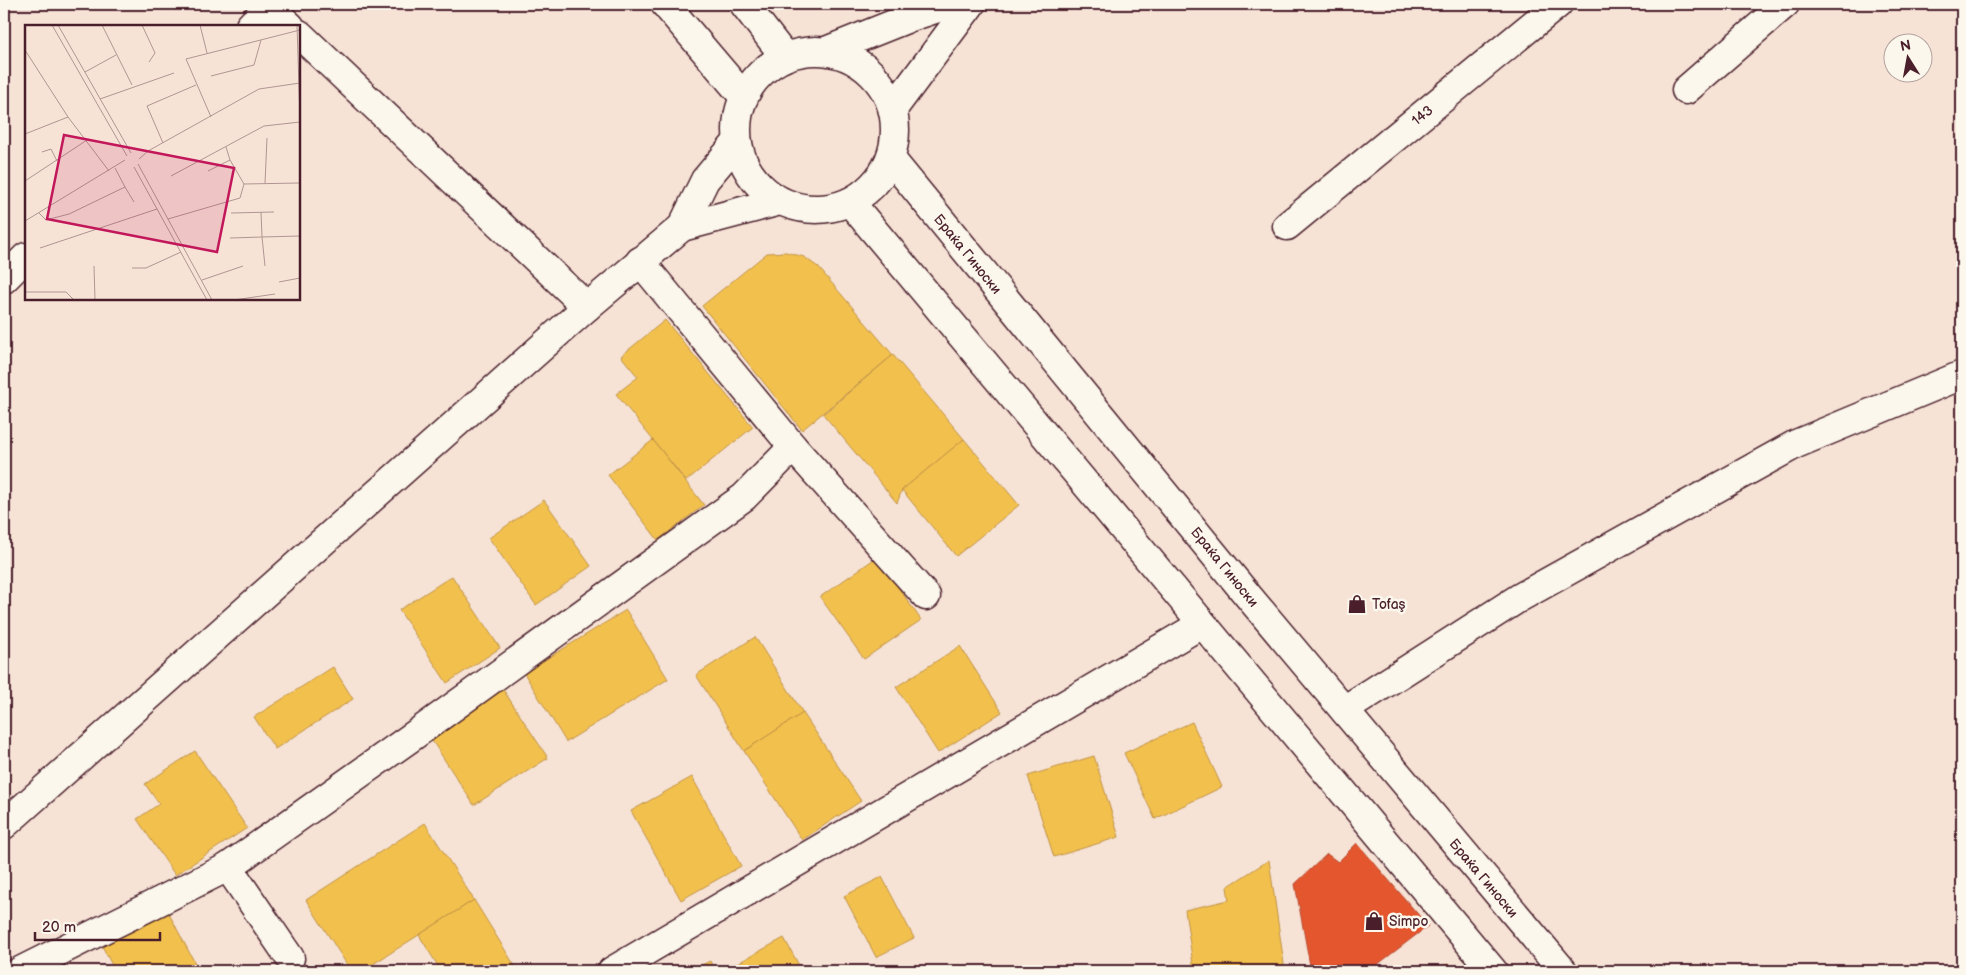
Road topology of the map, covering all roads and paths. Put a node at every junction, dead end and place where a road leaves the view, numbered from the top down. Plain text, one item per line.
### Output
1 (666, 4) edge
2 (744, 4) edge
3 (950, 4) edge
4 (971, 4) edge
5 (1558, 4) edge
6 (1785, 4) edge
7 (268, 5) edge
8 (251, 25) edge
9 (289, 25) edge
10 (300, 35) edge
11 (826, 51) junction
12 (785, 57) junction
13 (1686, 90) dead end
14 (744, 96) junction
15 (893, 108) junction
16 (738, 142) junction
17 (890, 159) junction
18 (780, 201) junction
19 (850, 202) junction
20 (1286, 226) dead end
21 (682, 228) junction
22 (25, 258) edge
23 (640, 261) junction
24 (4, 279) edge
25 (587, 307) junction
26 (1962, 374) edge
27 (793, 447) junction
28 (926, 596) dead end
29 (1202, 624) junction
30 (1344, 710) junction
31 (4, 825) edge
32 (228, 866) junction
33 (290, 958) dead end
34 (20, 971) edge
35 (612, 971) edge
36 (1493, 971) edge
37 (1563, 971) edge

1 - 14 street
2 - 12 street
3 - 11 street
4 - 15 street
5 - 20 street, 143
6 - 13 street
7 - 8 street
7 - 9 street
10 - 25 street
11 - 12 street
11 - 15 street
12 - 14 street
14 - 16 street
15 - 17 street
16 - 18 street
16 - 21 street
17 - 19 street
17 - 30 street, Браќа Гиноски
18 - 19 street
18 - 21 street
19 - 29 street
21 - 23 street
22 - 24 street
23 - 25 street
23 - 27 street
25 - 31 street
26 - 30 street
27 - 28 street
27 - 32 street
29 - 35 street
29 - 36 street
30 - 37 street, Браќа Гиноски
32 - 33 street
32 - 34 street

